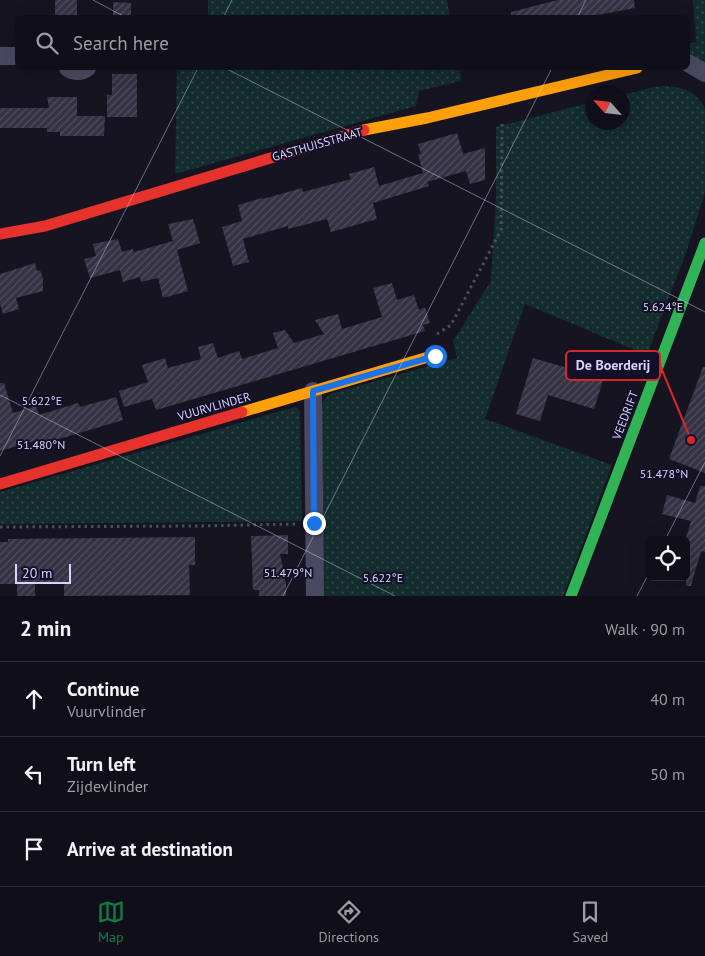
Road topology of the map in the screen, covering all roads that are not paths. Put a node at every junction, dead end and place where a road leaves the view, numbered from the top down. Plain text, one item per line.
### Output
1 (0, 56) edge
2 (15, 56) edge
3 (690, 64) edge
4 (629, 70) edge
5 (705, 73) edge
6 (0, 234) edge
7 (705, 243) edge
8 (435, 356) road end
9 (313, 391) junction
10 (0, 484) edge
11 (315, 596) edge
12 (571, 596) edge

1 - 2 street
3 - 5 street
4 - 6 street, GASTHUISSTRAAT
7 - 12 street, VEEDRIFT
8 - 9 street, VUURVLINDER
9 - 10 street, VUURVLINDER
9 - 11 street

